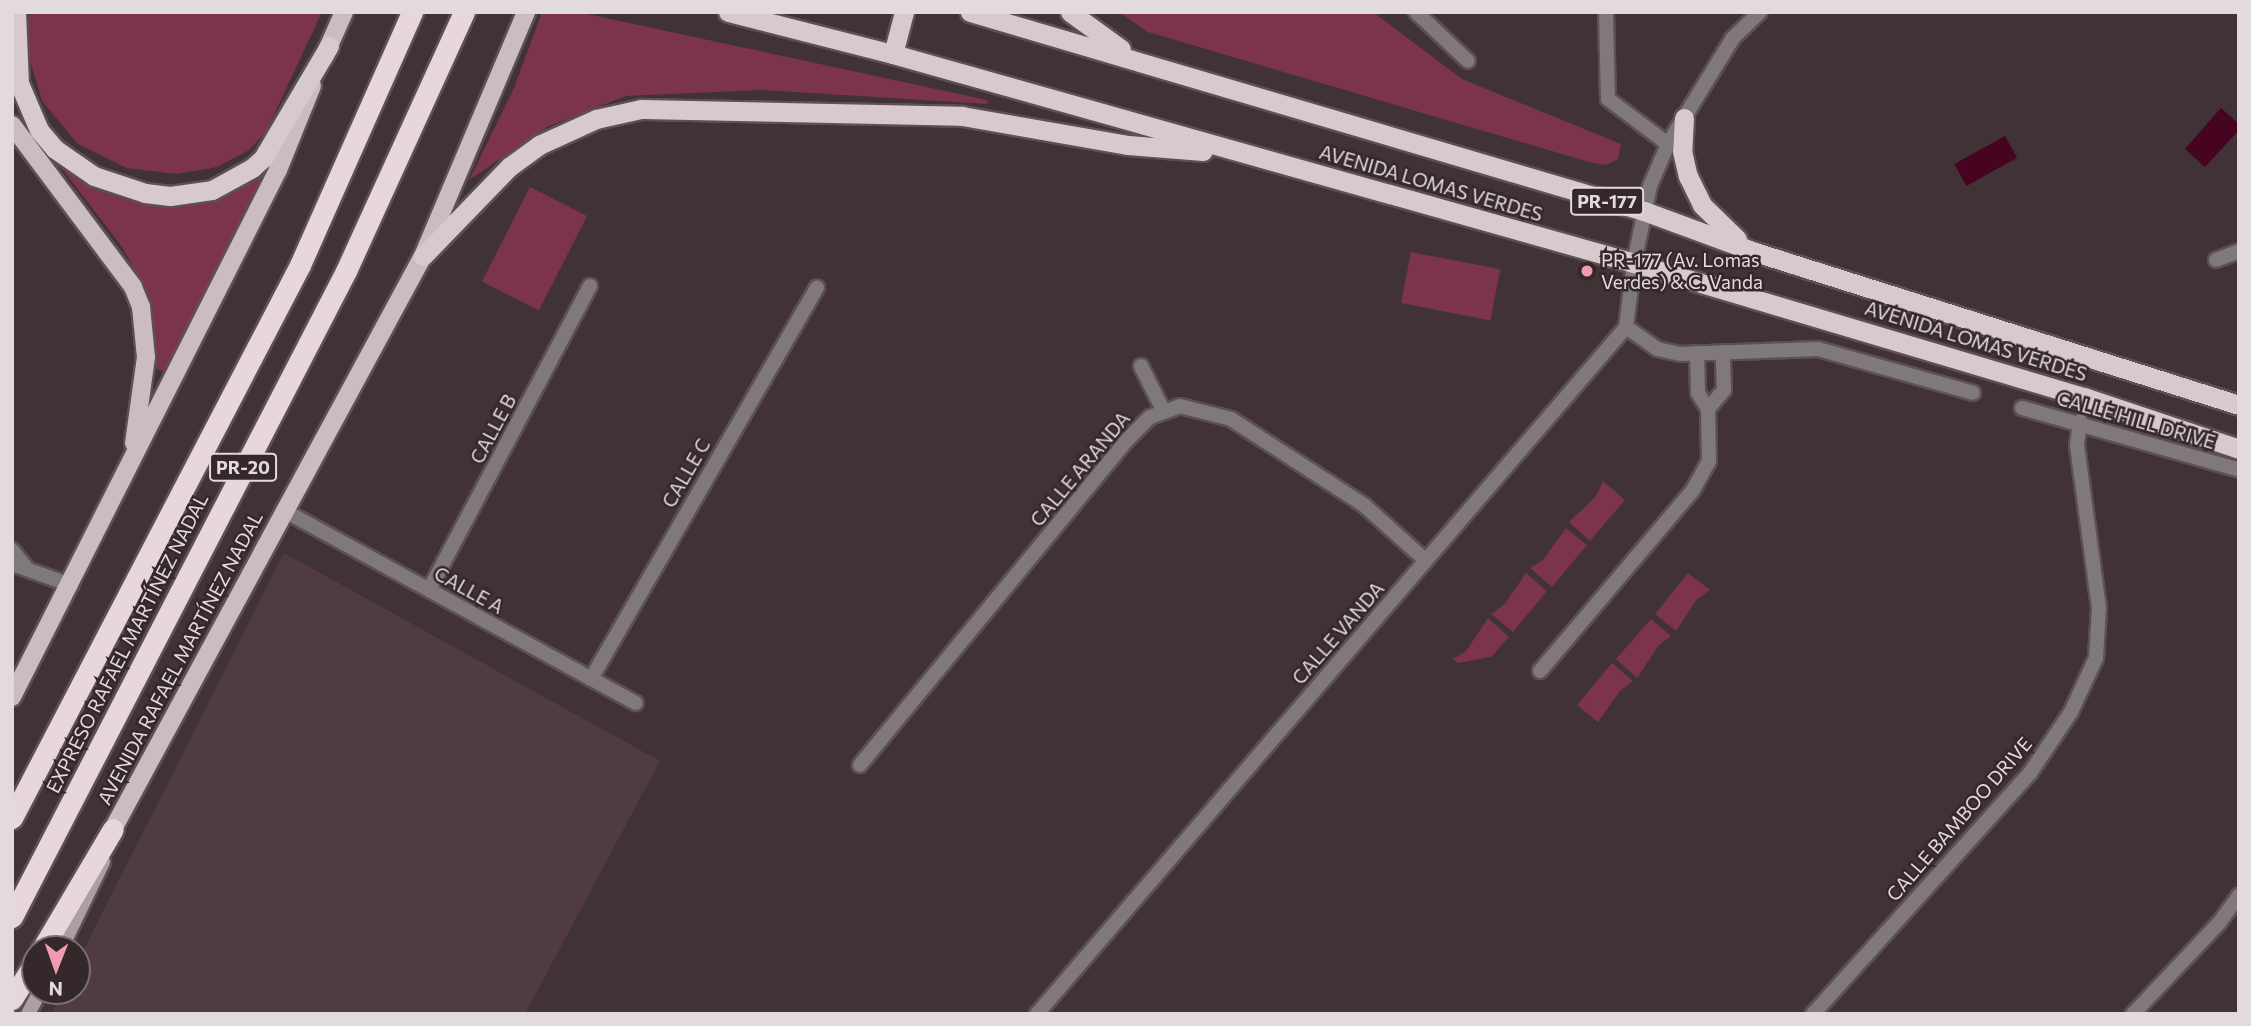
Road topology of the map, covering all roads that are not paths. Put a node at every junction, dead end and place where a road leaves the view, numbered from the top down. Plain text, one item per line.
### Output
1 (16, 12) edge
2 (344, 12) edge
3 (412, 12) edge
4 (464, 12) edge
5 (526, 12) edge
6 (728, 12) edge
7 (904, 12) edge
8 (970, 12) edge
9 (1070, 12) edge
10 (1416, 12) edge
11 (1606, 12) edge
12 (1760, 12) edge
13 (329, 46) junction
14 (894, 54) junction
15 (1468, 61) dead end
16 (1156, 67) junction
17 (1684, 118) junction
18 (12, 125) edge
19 (1668, 144) junction
20 (1244, 154) junction
21 (1644, 211) junction
22 (1755, 251) junction
23 (2239, 251) edge
24 (423, 256) junction
25 (2216, 260) dead end
26 (1634, 263) junction
27 (590, 286) dead end
28 (817, 288) dead end
29 (1626, 327) junction
30 (1723, 352) junction
31 (1697, 353) junction
32 (1140, 366) dead end
33 (1973, 393) dead end
34 (2239, 405) edge
35 (2022, 408) dead end
36 (1708, 409) junction
37 (1164, 412) junction
38 (2081, 421) junction
39 (2239, 449) edge
40 (132, 460) junction
41 (2239, 470) edge
42 (283, 510) junction
43 (12, 550) edge
44 (1425, 561) junction
45 (19, 565) edge
46 (71, 585) junction
47 (429, 590) junction
48 (1540, 671) dead end
49 (591, 678) junction
50 (12, 697) edge
51 (636, 703) dead end
52 (860, 765) dead end
53 (12, 818) edge
54 (113, 829) junction
55 (2239, 895) edge
56 (12, 917) edge
57 (50, 935) edge
58 (68, 935) edge
59 (1037, 1014) edge
60 (1812, 1014) edge
61 (2133, 1014) edge

1 - 13 highway
2 - 13 main road
3 - 53 highway, EXPRESO RAFAEL MARTÍNEZ NADAL / PR-20
4 - 56 highway, EXPRESO RAFAEL MARTÍNEZ NADAL / PR-20
5 - 24 main road, AVENIDA RAFAEL MARTÍNEZ NADAL
6 - 14 highway, AVENIDA LOMAS VERDES / PR-177
7 - 14 highway
8 - 16 highway, AVENIDA LOMAS VERDES / PR-177
9 - 16 highway
10 - 15 street
11 - 19 street
12 - 17 street
13 - 40 main road
14 - 20 highway, AVENIDA LOMAS VERDES / PR-177
16 - 21 highway, AVENIDA LOMAS VERDES / PR-177
17 - 19 street
17 - 22 highway
18 - 40 main road
19 - 21 street
20 - 24 highway
20 - 26 highway, AVENIDA LOMAS VERDES / PR-177
21 - 22 highway, AVENIDA LOMAS VERDES / PR-177
21 - 26 street
22 - 34 highway, AVENIDA LOMAS VERDES / PR-177
23 - 25 street
24 - 42 main road, AVENIDA RAFAEL MARTÍNEZ NADAL
26 - 29 street
26 - 39 highway, AVENIDA LOMAS VERDES / PR-177
27 - 47 street, CALLE B
28 - 49 street, CALLE C
29 - 31 street
29 - 44 street, CALLE VANDA
30 - 31 street
30 - 33 street
30 - 36 street
31 - 36 street
32 - 37 street
35 - 38 street, CALLE HILL DRIVE
36 - 48 street
37 - 44 street
37 - 52 street, CALLE ARANDA
38 - 41 street, CALLE HILL DRIVE
38 - 60 street, CALLE BAMBOO DRIVE
40 - 46 main road
42 - 47 street, CALLE A
42 - 54 main road, AVENIDA RAFAEL MARTÍNEZ NADAL
43 - 45 street
44 - 59 street, CALLE VANDA
45 - 46 street
46 - 50 main road
47 - 49 street, CALLE A
49 - 51 street, CALLE A
54 - 57 highway
54 - 58 main road, AVENIDA RAFAEL MARTÍNEZ NADAL
55 - 61 street

